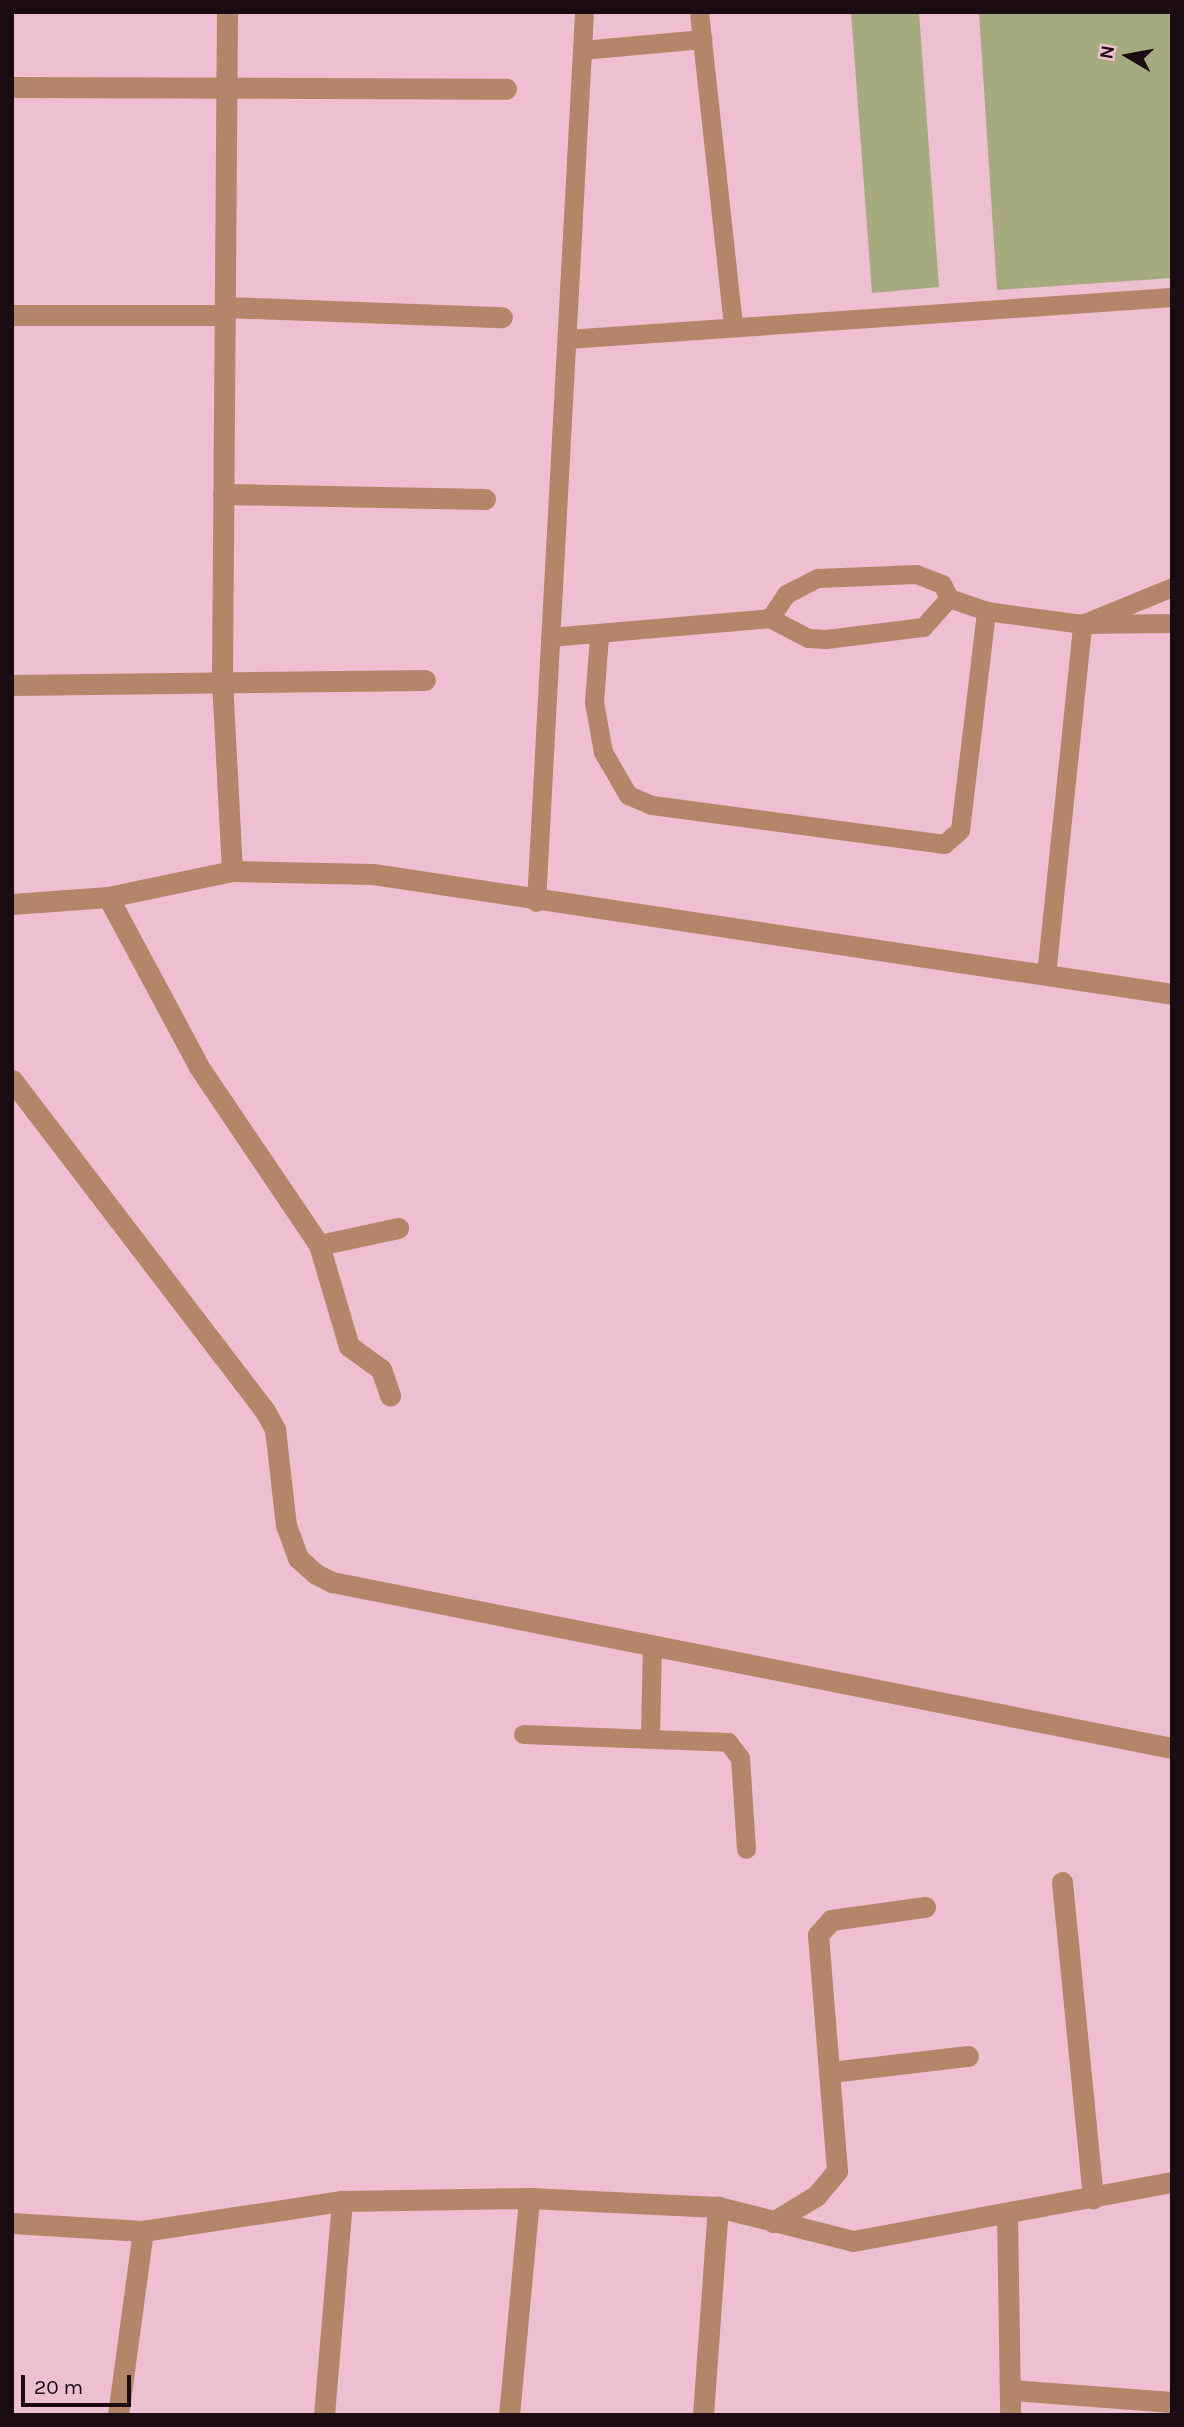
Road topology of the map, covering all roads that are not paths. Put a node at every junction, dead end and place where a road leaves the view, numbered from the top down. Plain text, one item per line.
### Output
1 (228, 12) edge
2 (584, 12) edge
3 (699, 12) edge
4 (702, 39) junction
5 (582, 50) junction
6 (225, 85) junction
7 (12, 87) edge
8 (506, 89) dead end
9 (1172, 298) edge
10 (225, 311) junction
11 (12, 315) edge
12 (502, 317) dead end
13 (733, 327) junction
14 (567, 339) junction
15 (223, 494) junction
16 (485, 499) dead end
17 (1172, 587) edge
18 (949, 598) junction
19 (986, 611) junction
20 (770, 618) junction
21 (1082, 624) junction
22 (1172, 624) edge
23 (598, 636) junction
24 (550, 637) junction
25 (222, 680) junction
26 (425, 680) dead end
27 (12, 685) edge
28 (232, 871) junction
29 (108, 897) junction
30 (536, 902) junction
31 (12, 904) edge
32 (1046, 975) junction
33 (1172, 994) edge
34 (12, 1080) edge
35 (398, 1228) dead end
36 (319, 1245) junction
37 (390, 1395) dead end
38 (652, 1645) junction
39 (523, 1734) dead end
40 (650, 1737) junction
41 (1172, 1748) edge
42 (746, 1849) dead end
43 (1062, 1882) dead end
44 (925, 1907) dead end
45 (968, 2056) dead end
46 (831, 2072) junction
47 (1172, 2182) edge
48 (529, 2198) junction
49 (1093, 2198) junction
50 (342, 2201) junction
51 (718, 2207) junction
52 (1007, 2213) junction
53 (773, 2222) junction
54 (12, 2223) edge
55 (143, 2231) junction
56 (1011, 2390) junction
57 (1172, 2402) edge
58 (118, 2415) edge
59 (324, 2415) edge
60 (509, 2415) edge
61 (702, 2415) edge
62 (1010, 2415) edge

1 - 6 street
2 - 5 lane
3 - 4 lane
4 - 5 lane
4 - 13 lane
5 - 14 lane
6 - 7 street
6 - 8 street
6 - 10 street
9 - 13 lane
10 - 11 street
10 - 12 street
10 - 15 street
13 - 14 lane
14 - 24 lane
15 - 16 street
15 - 25 street
17 - 21 lane
18 - 19 lane
18 - 20 lane
18 - 20 lane
19 - 21 lane
19 - 23 lane
20 - 23 lane
21 - 22 lane
21 - 32 lane
23 - 24 lane
24 - 30 lane
25 - 26 street
25 - 27 street
25 - 28 street
28 - 29 street
28 - 30 street
29 - 31 street
29 - 36 street
30 - 32 street
32 - 33 street
34 - 38 street
35 - 36 street
36 - 37 street
38 - 40 lane
38 - 41 street
39 - 40 lane
40 - 42 lane
43 - 49 street
44 - 46 street
45 - 46 street
46 - 53 street
47 - 49 street
48 - 50 street
48 - 51 street
48 - 60 street
49 - 52 street
50 - 55 street
50 - 59 street
51 - 53 street
51 - 61 street
52 - 53 street
52 - 56 street
54 - 55 street
55 - 58 street
56 - 57 street
56 - 62 street

